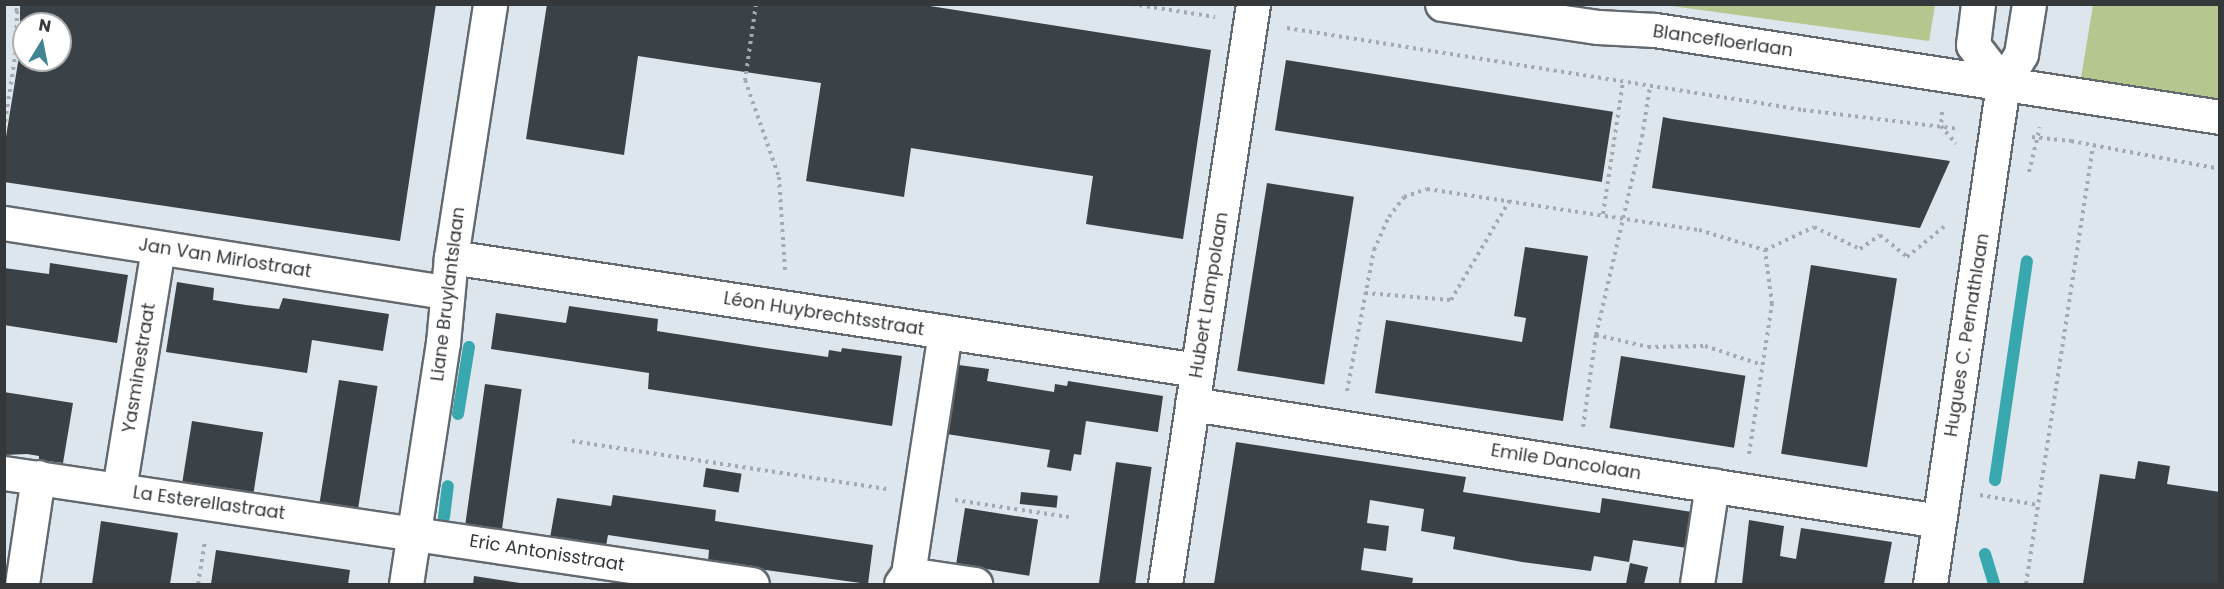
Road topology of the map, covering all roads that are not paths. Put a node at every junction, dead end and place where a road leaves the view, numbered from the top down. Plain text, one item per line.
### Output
1 (490, 4) edge
2 (1442, 4) edge
3 (1978, 4) edge
4 (2029, 4) edge
5 (1252, 14) edge
6 (2003, 84) junction
7 (2220, 117) edge
8 (4, 223) edge
9 (158, 248) junction
10 (451, 257) junction
11 (446, 292) junction
12 (945, 332) junction
13 (1197, 370) junction
14 (1192, 404) junction
15 (4, 472) edge
16 (38, 477) junction
17 (1728, 488) junction
18 (119, 489) junction
19 (1939, 520) junction
20 (414, 533) junction
21 (904, 579) edge
22 (22, 585) edge
23 (406, 585) edge
24 (752, 585) edge
25 (975, 585) edge
26 (1165, 585) edge
27 (1697, 585) edge
28 (1930, 585) edge

1 - 10 street, Liane Bruylantslaan
2 - 6 street, Blancefloerlaan
3 - 6 street
4 - 6 street
5 - 13 street, Hubert Lampolaan
6 - 7 street, Blancefloerlaan
6 - 19 street, Hugues C. Pernathlaan
8 - 9 street, Jan Van Mirlostraat
9 - 11 street, Jan Van Mirlostraat
9 - 18 street, Yasminestraat
10 - 11 street, Liane Bruylantslaan
10 - 12 street, Léon Huybrechtsstraat
11 - 20 street, Liane Bruylantslaan
12 - 13 street, Léon Huybrechtsstraat
12 - 21 street
13 - 14 street, Hubert Lampolaan
14 - 17 street, Emile Dancolaan
14 - 26 street, Hubert Lampolaan
15 - 16 street, La Esterellastraat
16 - 18 street, La Esterellastraat
16 - 22 street
17 - 19 street, Emile Dancolaan
17 - 27 street
18 - 20 street, La Esterellastraat
19 - 28 street, Hugues C. Pernathlaan
20 - 23 street, Liane Bruylantslaan
20 - 24 street, Eric Antonisstraat
21 - 25 street

